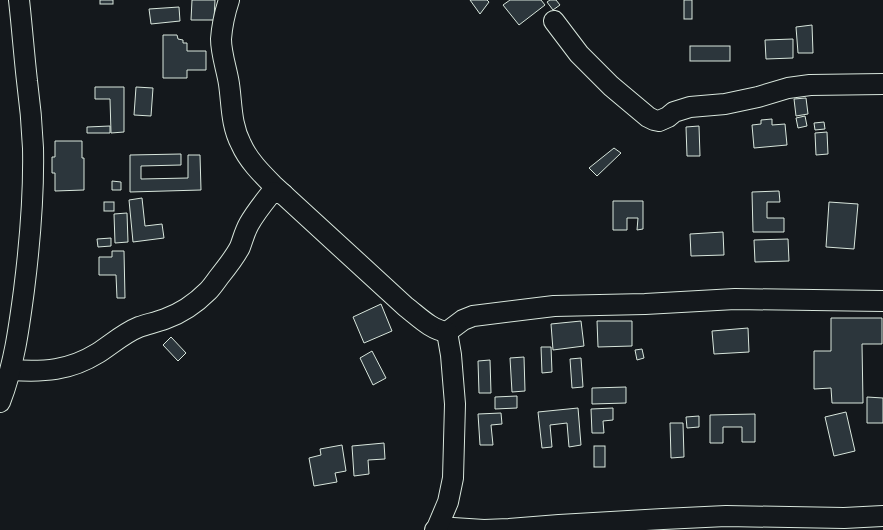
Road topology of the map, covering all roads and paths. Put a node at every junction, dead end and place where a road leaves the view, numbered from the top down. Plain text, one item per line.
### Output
1 (19, 0) edge
2 (229, 0) edge
3 (554, 21) dead end
4 (883, 84) edge
5 (283, 194) junction
6 (883, 301) edge
7 (447, 332) junction
8 (11, 370) junction
9 (0, 402) edge
10 (883, 516) edge
11 (590, 527) edge
12 (436, 529) edge

1 - 8 street
2 - 5 street
3 - 4 street
5 - 7 street
5 - 8 street
6 - 7 street
7 - 12 street
8 - 9 street
10 - 11 street
11 - 12 street

